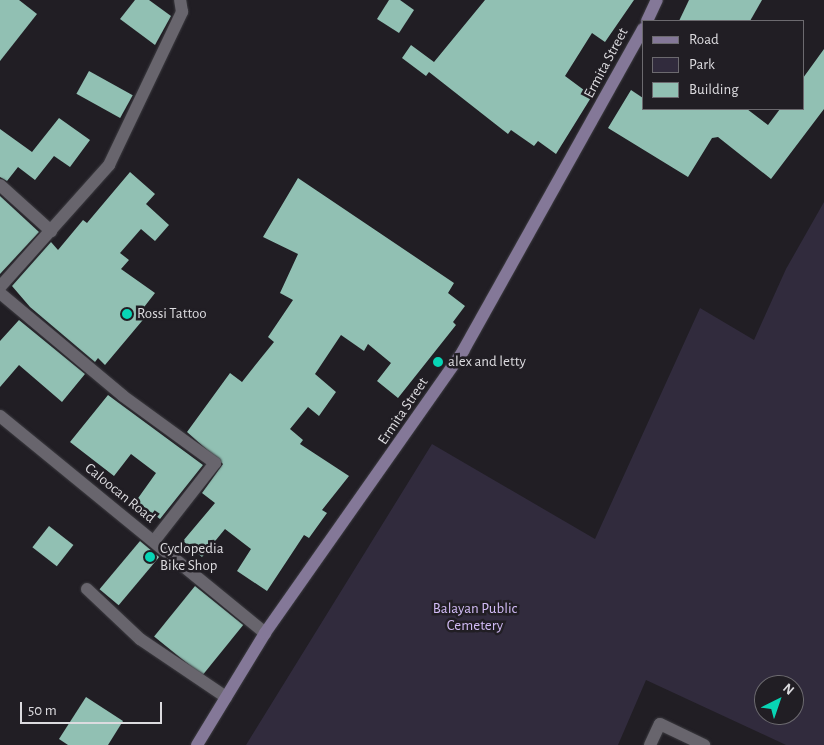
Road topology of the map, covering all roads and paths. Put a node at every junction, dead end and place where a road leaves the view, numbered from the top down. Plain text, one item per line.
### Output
1 (180, 0) edge
2 (657, 0) edge
3 (647, 20) edge
4 (642, 31) edge
5 (0, 185) edge
6 (51, 231) junction
7 (0, 286) edge
8 (0, 293) edge
9 (0, 416) edge
10 (154, 542) junction
11 (87, 589) dead end
12 (265, 633) junction
13 (226, 697) junction
14 (198, 745) edge
15 (650, 745) edge
16 (704, 745) edge

1 - 6 street
2 - 3 main road, Ermita Street
4 - 12 main road, Ermita Street
5 - 6 street
6 - 7 street
8 - 10 street
9 - 10 street, Caloocan Road
10 - 12 street, Caloocan Road
11 - 13 street
12 - 13 main road, Ermita Street
13 - 14 main road, Ermita Street
15 - 16 street

